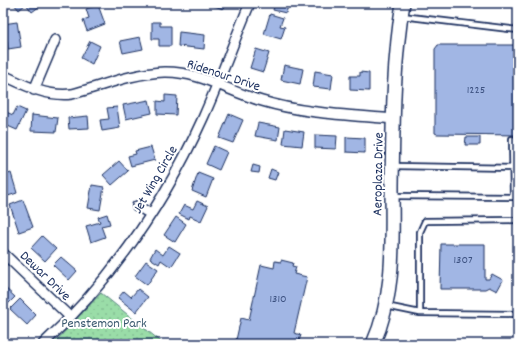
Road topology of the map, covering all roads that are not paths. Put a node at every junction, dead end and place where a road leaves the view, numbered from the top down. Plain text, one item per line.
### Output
1 (250, 3) edge
2 (402, 9) edge
3 (518, 30) edge
4 (55, 40) dead end
5 (3, 75) edge
6 (217, 83) junction
7 (34, 90) junction
8 (394, 119) junction
9 (512, 139) dead end
10 (393, 166) junction
11 (515, 168) edge
12 (392, 196) junction
13 (515, 197) edge
14 (137, 206) dead end
15 (151, 214) junction
16 (518, 220) edge
17 (3, 253) edge
18 (386, 306) junction
19 (420, 313) junction
20 (518, 314) edge
21 (70, 317) junction
22 (43, 344) edge
23 (373, 344) edge

1 - 6 street, Jet Wing Circle
2 - 3 lane
2 - 8 street, Aeroplaza Drive
4 - 7 street
5 - 7 street, Ridenour Drive
6 - 7 street, Ridenour Drive
6 - 8 street, Ridenour Drive
6 - 15 street, Jet Wing Circle
8 - 10 street, Aeroplaza Drive
9 - 11 lane
10 - 11 lane
10 - 12 street, Aeroplaza Drive
11 - 13 lane
12 - 13 lane
12 - 18 street, Aeroplaza Drive
14 - 15 street
15 - 21 street, Jet Wing Circle
16 - 19 lane
17 - 21 street, Dewar Drive
18 - 19 lane
18 - 23 street, Aeroplaza Drive
19 - 20 lane
21 - 22 street, Jet Wing Circle

